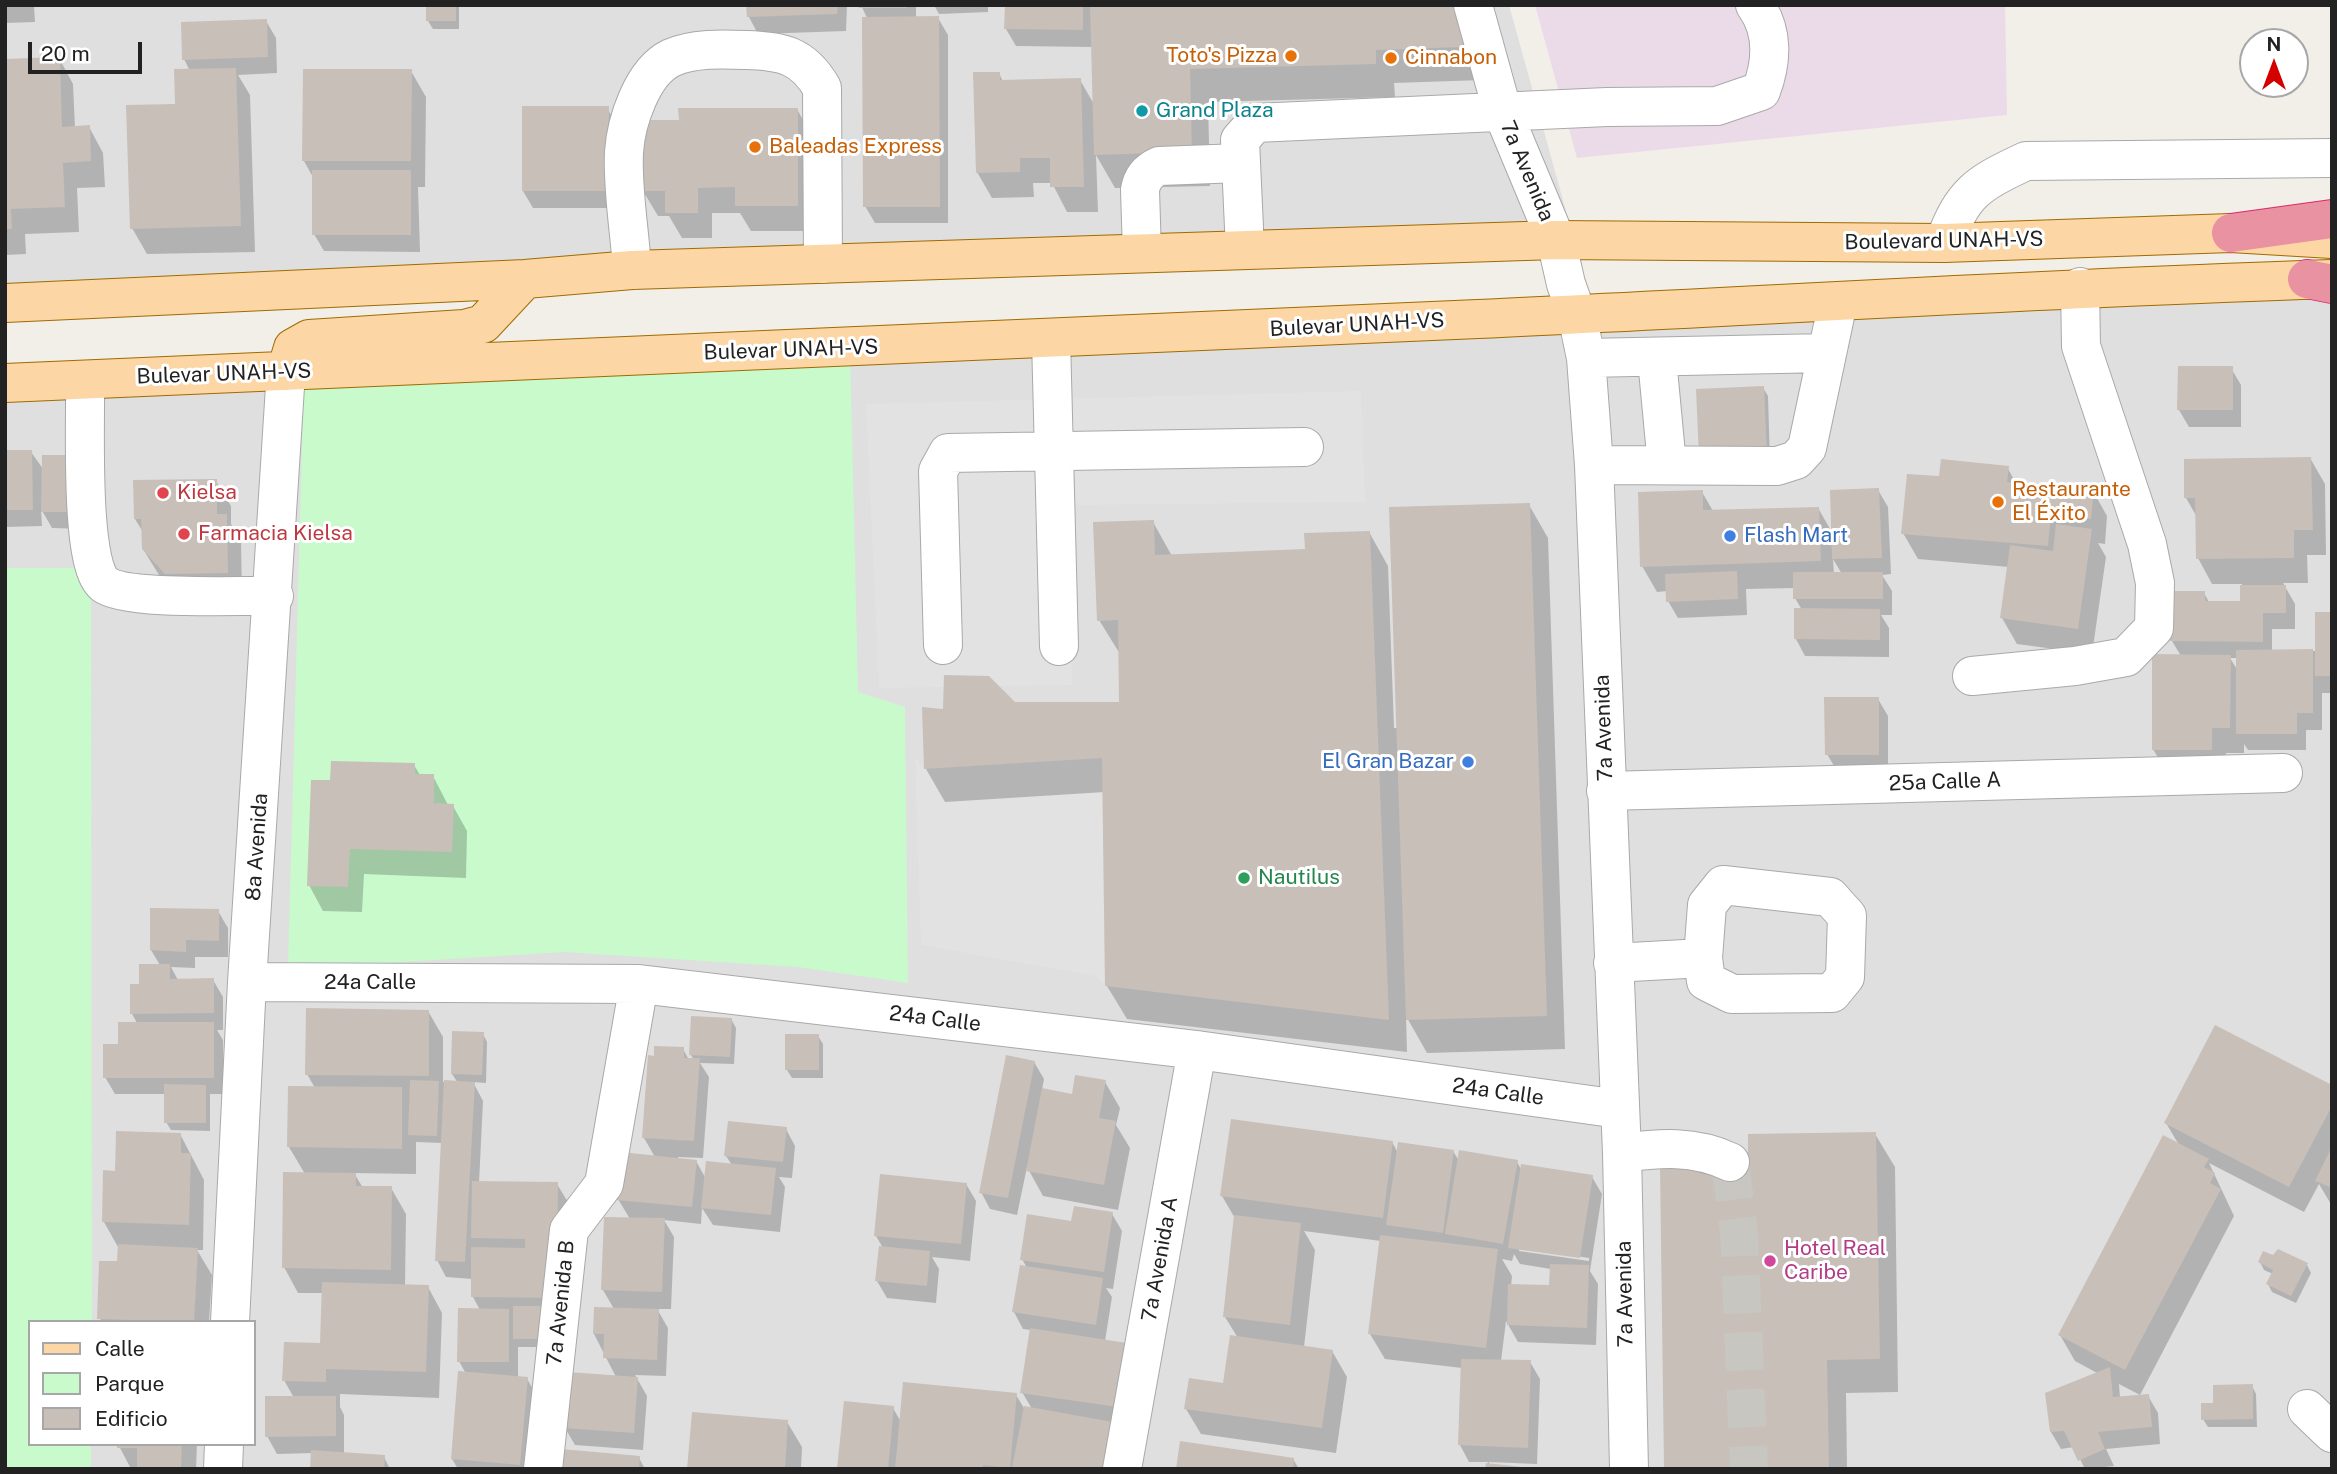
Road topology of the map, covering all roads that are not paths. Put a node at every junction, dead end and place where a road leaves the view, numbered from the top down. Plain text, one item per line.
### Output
1 (1473, 5) edge
2 (1482, 5) edge
3 (1755, 5) edge
4 (1503, 113) junction
5 (2332, 158) edge
6 (1241, 163) junction
7 (2332, 219) edge
8 (2231, 233) junction
9 (2332, 239) edge
10 (1556, 240) junction
11 (1944, 243) junction
12 (1245, 250) junction
13 (1142, 253) junction
14 (823, 264) junction
15 (632, 270) junction
16 (525, 279) junction
17 (2323, 281) edge
18 (2080, 287) junction
19 (1838, 302) junction
20 (5, 303) edge
21 (1577, 315) junction
22 (1051, 339) junction
23 (1827, 353) junction
24 (1586, 358) junction
25 (1657, 359) junction
26 (286, 372) junction
27 (85, 380) junction
28 (5, 383) edge
29 (1304, 447) dead end
30 (1054, 453) junction
31 (1594, 465) junction
32 (1667, 465) junction
33 (274, 596) junction
34 (943, 645) dead end
35 (1059, 646) dead end
36 (1972, 676) dead end
37 (2283, 773) dead end
38 (1606, 791) junction
39 (1703, 958) dead end
40 (1613, 963) junction
41 (247, 982) junction
42 (639, 984) junction
43 (1196, 1050) junction
44 (1619, 1109) junction
45 (1622, 1153) junction
46 (1730, 1162) dead end
47 (230, 1320) edge
48 (224, 1446) edge
49 (223, 1469) edge
50 (543, 1469) edge
51 (1122, 1469) edge
52 (1629, 1469) edge

1 - 2 street
1 - 4 street, 7a Avenida
3 - 4 street
4 - 6 street
4 - 10 street, 7a Avenida
5 - 11 street
6 - 12 street
6 - 13 street
7 - 8 highway
8 - 9 main road, Boulevard UNAH-VS
8 - 11 main road, Boulevard UNAH-VS
10 - 11 main road, Boulevard UNAH-VS
10 - 12 main road
10 - 21 street, 7a Avenida
12 - 13 main road
13 - 14 main road
14 - 15 main road
14 - 15 street
15 - 16 main road
16 - 20 main road
16 - 26 main road
17 - 18 main road
18 - 19 main road
18 - 36 street
19 - 21 main road
19 - 23 street
21 - 22 main road, Bulevar UNAH-VS
21 - 24 street, 7a Avenida
22 - 26 main road, Bulevar UNAH-VS
22 - 30 street
23 - 25 street
23 - 32 street
24 - 25 street
24 - 31 street, 7a Avenida
25 - 32 street
26 - 27 main road, Bulevar UNAH-VS
26 - 33 street, 8a Avenida
27 - 28 main road, Bulevar UNAH-VS
27 - 33 street
29 - 30 street
30 - 34 street
30 - 35 street
31 - 32 street
31 - 38 street, 7a Avenida
33 - 41 street, 8a Avenida
37 - 38 street, 25a Calle A
38 - 40 street, 7a Avenida
39 - 40 street
40 - 44 street, 7a Avenida
41 - 42 street, 24a Calle
41 - 47 street, 8a Avenida
42 - 43 street, 24a Calle
42 - 50 street, 7a Avenida B
43 - 44 street, 24a Calle
43 - 51 street, 7a Avenida A
44 - 45 street, 7a Avenida
45 - 46 street
45 - 52 street, 7a Avenida
48 - 49 street

